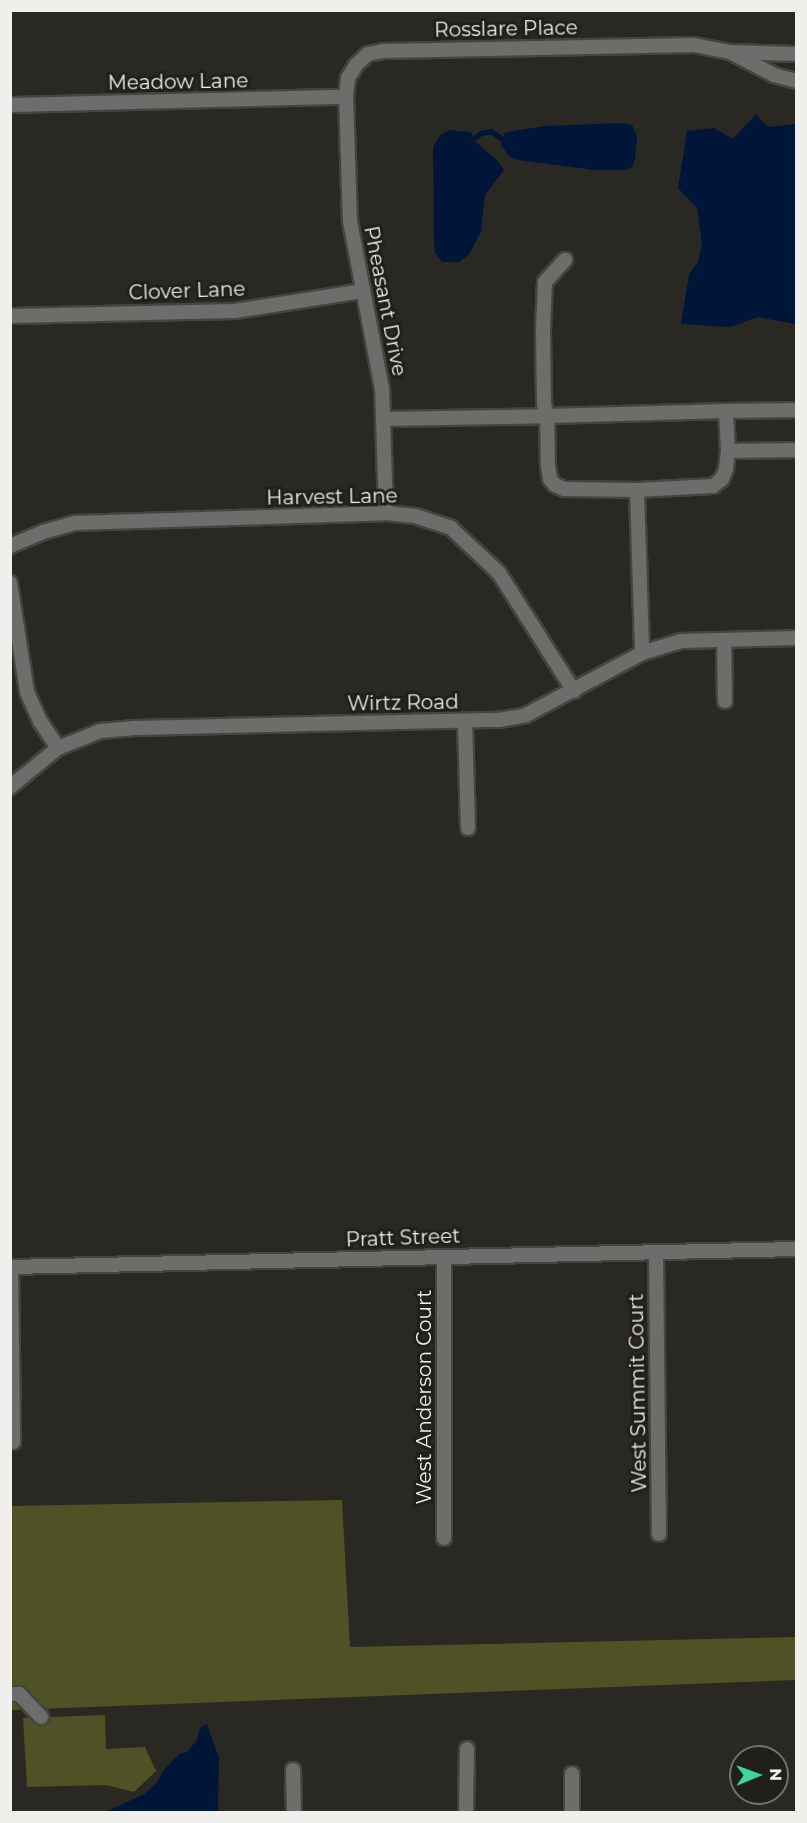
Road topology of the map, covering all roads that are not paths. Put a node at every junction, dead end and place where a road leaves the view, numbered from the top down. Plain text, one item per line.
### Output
1 (730, 52) junction
2 (796, 54) edge
3 (796, 81) edge
4 (345, 97) junction
5 (10, 105) edge
6 (565, 260) dead end
7 (363, 291) junction
8 (10, 316) edge
9 (796, 410) edge
10 (726, 411) junction
11 (547, 416) junction
12 (383, 419) junction
13 (796, 450) edge
14 (728, 451) junction
15 (637, 489) junction
16 (386, 513) junction
17 (10, 546) edge
18 (10, 583) edge
19 (796, 638) edge
20 (724, 640) junction
21 (642, 653) junction
22 (573, 691) junction
23 (725, 701) dead end
24 (465, 721) junction
25 (58, 748) junction
26 (10, 787) edge
27 (468, 828) dead end
28 (796, 1249) edge
29 (656, 1252) junction
30 (444, 1257) junction
31 (11, 1267) edge
32 (13, 1442) dead end
33 (659, 1534) dead end
34 (444, 1538) dead end
35 (10, 1694) edge
36 (41, 1717) dead end
37 (467, 1749) dead end
38 (293, 1770) dead end
39 (572, 1774) dead end
40 (294, 1812) edge
41 (466, 1812) edge
42 (572, 1812) edge

1 - 2 street, Rosslare Place
1 - 3 street, Rosslare Place
1 - 4 street, Rosslare Place
4 - 5 street, Meadow Lane
4 - 7 street, Pheasant Drive
6 - 11 street
7 - 8 street, Clover Lane
7 - 12 street, Pheasant Drive
9 - 10 street
10 - 11 street
10 - 14 street
11 - 12 street
11 - 15 street
12 - 16 street, Pheasant Drive
13 - 14 street
14 - 15 street
15 - 21 street
16 - 17 street, Harvest Lane
16 - 22 street, Harvest Lane
18 - 25 street
19 - 20 street, Wirtz Road
20 - 21 street, Wirtz Road
20 - 23 street
21 - 22 street, Wirtz Road
22 - 24 street, Wirtz Road
24 - 25 street, Wirtz Road
24 - 27 street
25 - 26 street, Wirtz Road
28 - 29 street, Pratt Street
29 - 30 street, Pratt Street
29 - 33 street, West Summit Court
30 - 31 street, Pratt Street
30 - 34 street, West Anderson Court
31 - 32 street
35 - 36 street
37 - 41 street
38 - 40 street
39 - 42 street

